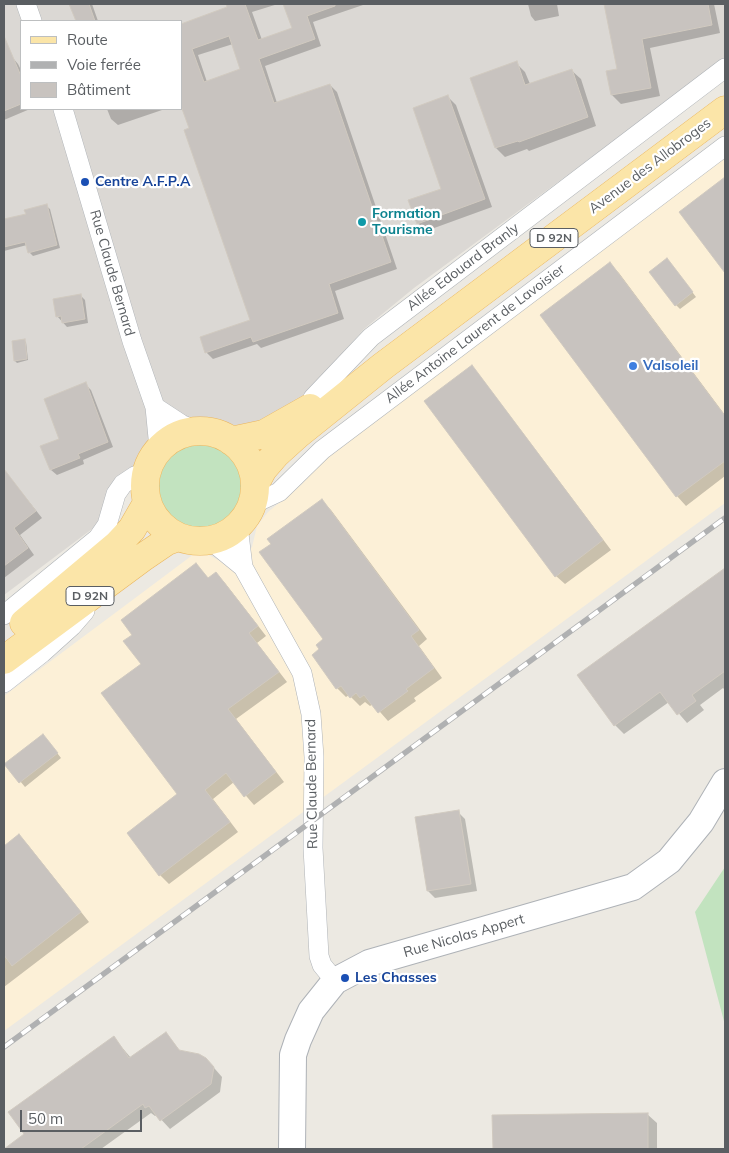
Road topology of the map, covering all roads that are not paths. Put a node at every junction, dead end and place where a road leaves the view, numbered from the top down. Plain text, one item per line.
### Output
1 (26, 4) edge
2 (32, 20) edge
3 (725, 68) edge
4 (63, 110) edge
5 (725, 110) edge
6 (725, 146) edge
7 (383, 366) junction
8 (155, 407) junction
9 (311, 407) junction
10 (196, 431) junction
11 (231, 441) junction
12 (159, 448) junction
13 (146, 472) junction
14 (147, 503) junction
15 (248, 505) junction
16 (178, 537) junction
17 (210, 540) junction
18 (243, 567) junction
19 (94, 579) junction
20 (4, 615) edge
21 (4, 640) edge
22 (44, 641) junction
23 (4, 660) edge
24 (4, 683) edge
25 (725, 782) edge
26 (335, 981) junction
27 (292, 1149) edge

1 - 2 street
3 - 9 street, Allée Edouard Branly
4 - 8 street, Rue Claude Bernard
5 - 7 main road, Avenue des Allobroges / D 92N
6 - 15 street, Allée Antoine Laurent de Lavoisier
7 - 9 main road, Avenue des Allobroges / D 92N
7 - 15 main road, Avenue des Allobroges / D 92N
8 - 10 street
8 - 12 street, Rue Claude Bernard
9 - 11 main road, Avenue des Allobroges / D 92N
10 - 11 main road
10 - 12 main road
11 - 15 main road
12 - 13 main road
13 - 14 main road
13 - 20 street
14 - 16 main road
14 - 19 main road, D 92N
15 - 17 main road
15 - 18 street, Rue Claude Bernard
16 - 17 main road
16 - 19 main road, D 92N
17 - 18 street, Rue Claude Bernard
18 - 26 street, Rue Claude Bernard
19 - 21 main road, D 92N
19 - 22 main road, D 92N
22 - 23 main road, D 92N
22 - 24 street
25 - 26 street, Rue Nicolas Appert
26 - 27 street, Rue Nicolas Appert

